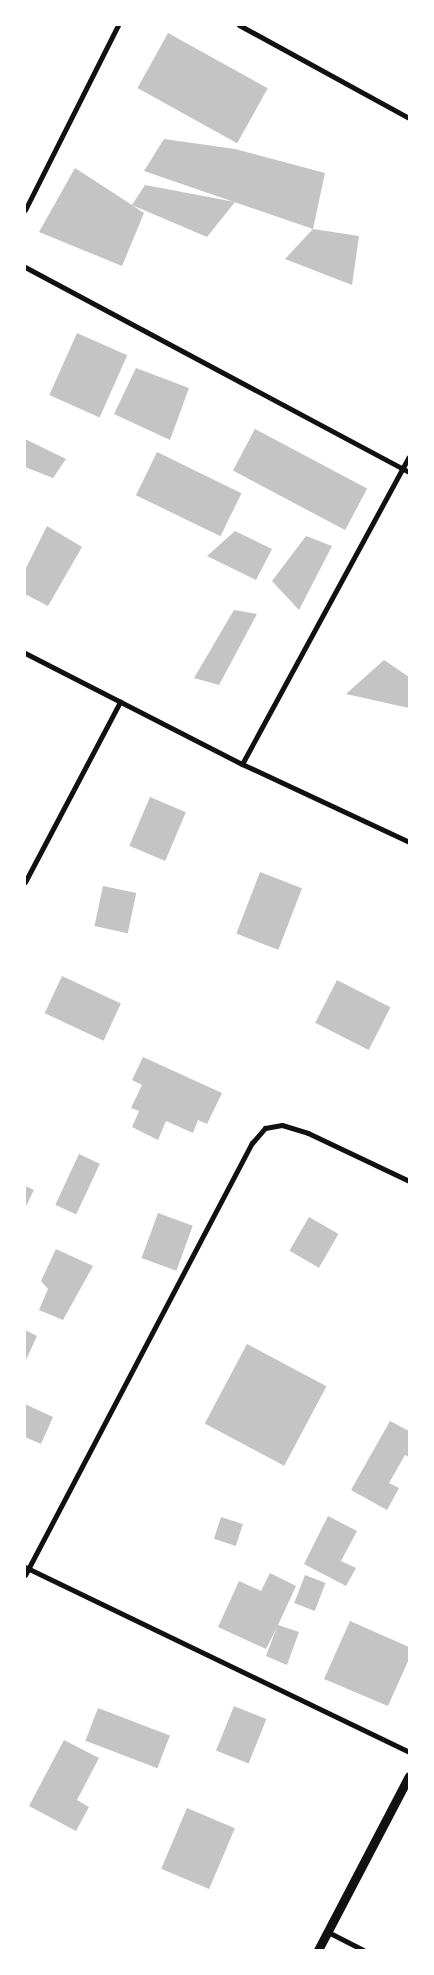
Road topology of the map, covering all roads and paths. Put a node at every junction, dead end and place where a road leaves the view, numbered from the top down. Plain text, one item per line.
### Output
1 (118, 25) edge
2 (239, 25) edge
3 (409, 118) edge
4 (25, 210) edge
5 (25, 267) edge
6 (409, 457) edge
7 (403, 469) junction
8 (409, 472) edge
9 (25, 653) edge
10 (120, 702) junction
11 (242, 764) junction
12 (409, 842) edge
13 (25, 882) edge
14 (409, 1181) edge
15 (27, 1568) edge
16 (25, 1575) edge
17 (409, 1752) edge
18 (409, 1776) edge
19 (328, 1932) junction
20 (318, 1950) edge
21 (363, 1950) edge

1 - 4 street
2 - 3 street
5 - 7 street
6 - 7 street
7 - 8 street
7 - 11 street
9 - 10 street
10 - 11 street
10 - 13 street
11 - 12 street
14 - 15 street
15 - 16 street
15 - 17 street
18 - 19 street
19 - 20 street
19 - 21 street

